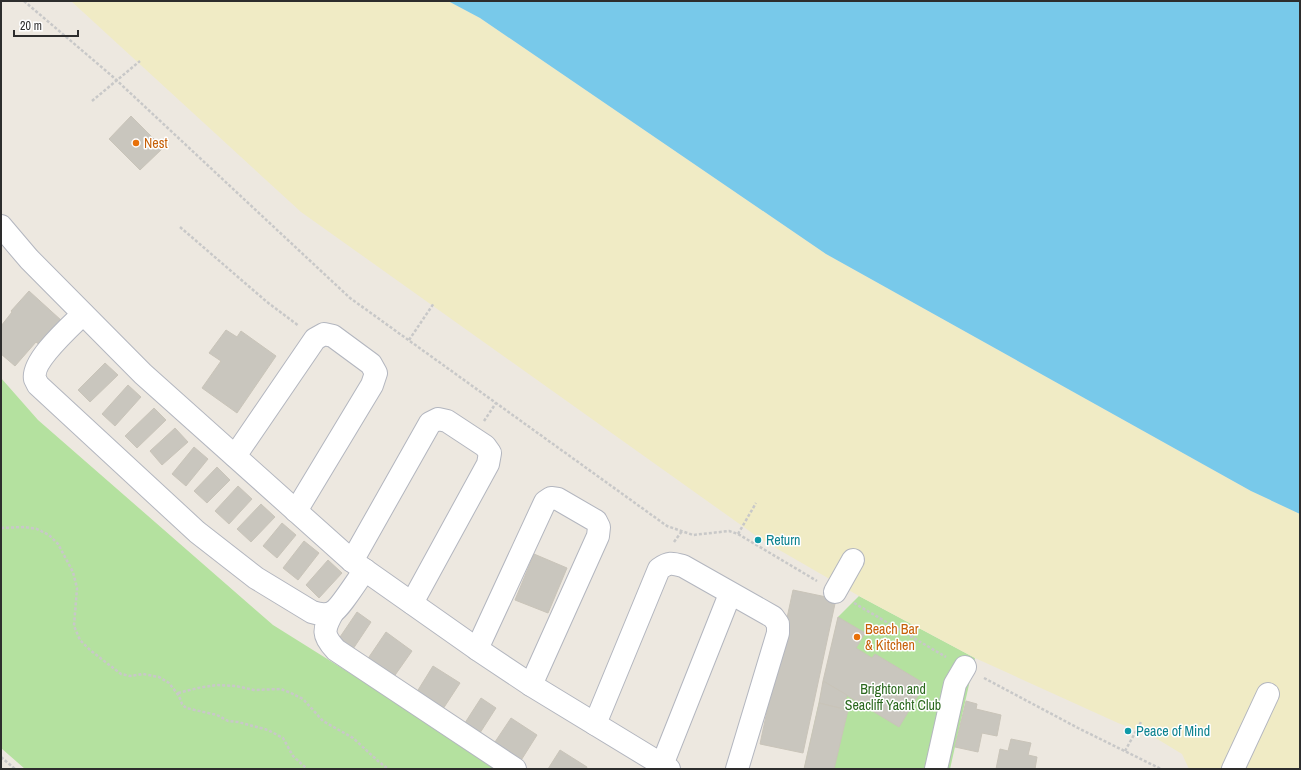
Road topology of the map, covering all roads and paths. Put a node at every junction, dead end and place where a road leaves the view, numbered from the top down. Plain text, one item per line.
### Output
1 (24, 1) edge
2 (140, 61) dead end
3 (117, 80) junction
4 (92, 101) dead end
5 (1, 226) edge
6 (180, 227) dead end
7 (434, 302) dead end
8 (83, 314) junction
9 (315, 339) junction
10 (409, 340) junction
11 (235, 456) junction
12 (756, 503) dead end
13 (296, 511) junction
14 (1, 528) edge
15 (738, 534) junction
16 (853, 560) dead end
17 (359, 566) junction
18 (835, 592) junction
19 (730, 594) junction
20 (412, 603) junction
21 (333, 612) junction
22 (477, 649) junction
23 (965, 667) junction
24 (531, 685) junction
25 (178, 693) junction
26 (1268, 694) dead end
27 (1141, 722) dead end
28 (595, 724) junction
29 (1125, 751) junction
30 (1, 757) edge
31 (665, 767) edge
32 (15, 769) edge
33 (307, 769) edge
34 (388, 769) edge
35 (515, 769) edge
36 (737, 769) edge
37 (936, 769) edge
38 (1161, 769) edge
39 (1233, 769) edge

1 - 3 path
2 - 3 path
3 - 4 path
3 - 10 path
5 - 8 street
6 - 9 path
7 - 10 path
8 - 11 street
8 - 21 street
9 - 11 street
9 - 13 street
10 - 15 path
11 - 13 street
12 - 15 path
13 - 17 street
14 - 25 path
15 - 18 path
16 - 18 street
17 - 20 street
17 - 20 street
17 - 21 street
18 - 23 path
19 - 28 street
19 - 31 street
19 - 36 street
20 - 22 street
21 - 35 street
22 - 24 street
22 - 24 street
23 - 29 path
23 - 37 street
24 - 28 street
25 - 33 path
25 - 34 path
26 - 39 street
27 - 29 path
28 - 31 street
29 - 38 path
30 - 32 path

